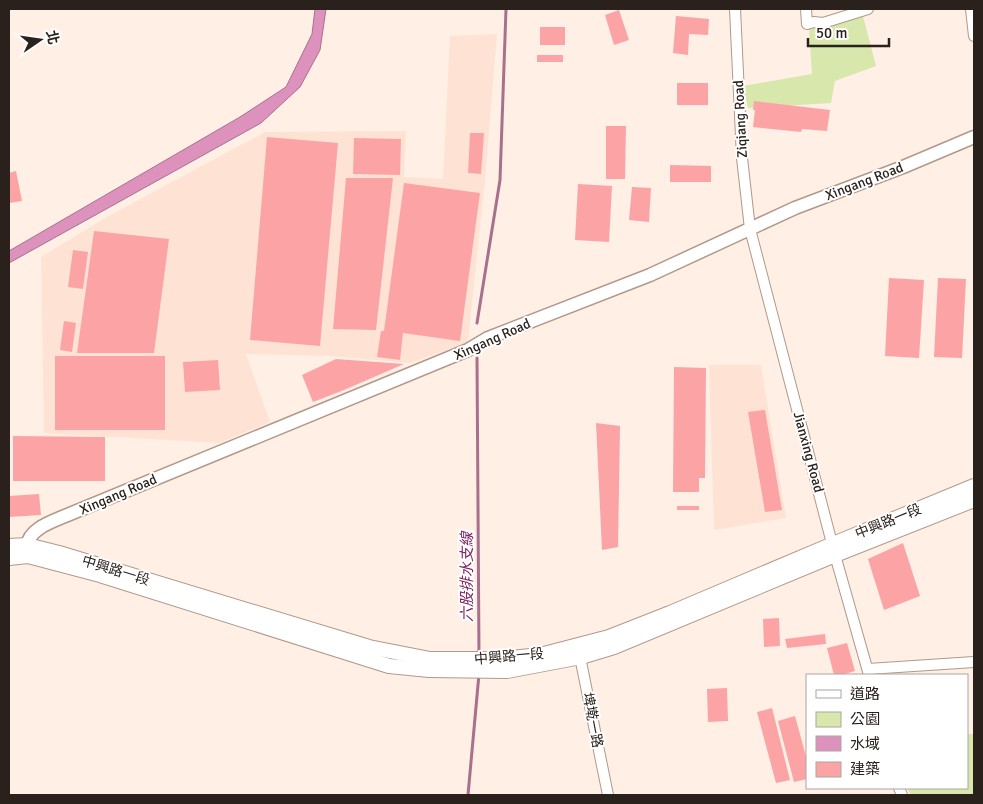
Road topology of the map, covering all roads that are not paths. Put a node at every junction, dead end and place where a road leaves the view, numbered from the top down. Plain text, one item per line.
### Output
1 (735, 9) edge
2 (806, 9) edge
3 (868, 9) edge
4 (972, 9) edge
5 (974, 36) edge
6 (974, 137) edge
7 (750, 229) junction
8 (974, 486) edge
9 (974, 500) edge
10 (9, 546) edge
11 (27, 550) junction
12 (834, 550) junction
13 (9, 558) edge
14 (579, 652) junction
15 (974, 662) edge
16 (868, 672) edge
17 (608, 795) edge

1 - 7 street, Ziqiang Road
2 - 3 street
4 - 5 street
6 - 7 street, Xingang Road
7 - 11 street, Xingang Road
7 - 12 street, Jianxing Road
8 - 12 main road, 中興路一段
9 - 12 main road, 中興路一段
10 - 11 main road
11 - 13 main road
11 - 14 main road, 中興路一段
12 - 14 main road, 中興路一段
12 - 16 street, Jianxing Road
14 - 17 street, 埤墘一路
15 - 16 street

